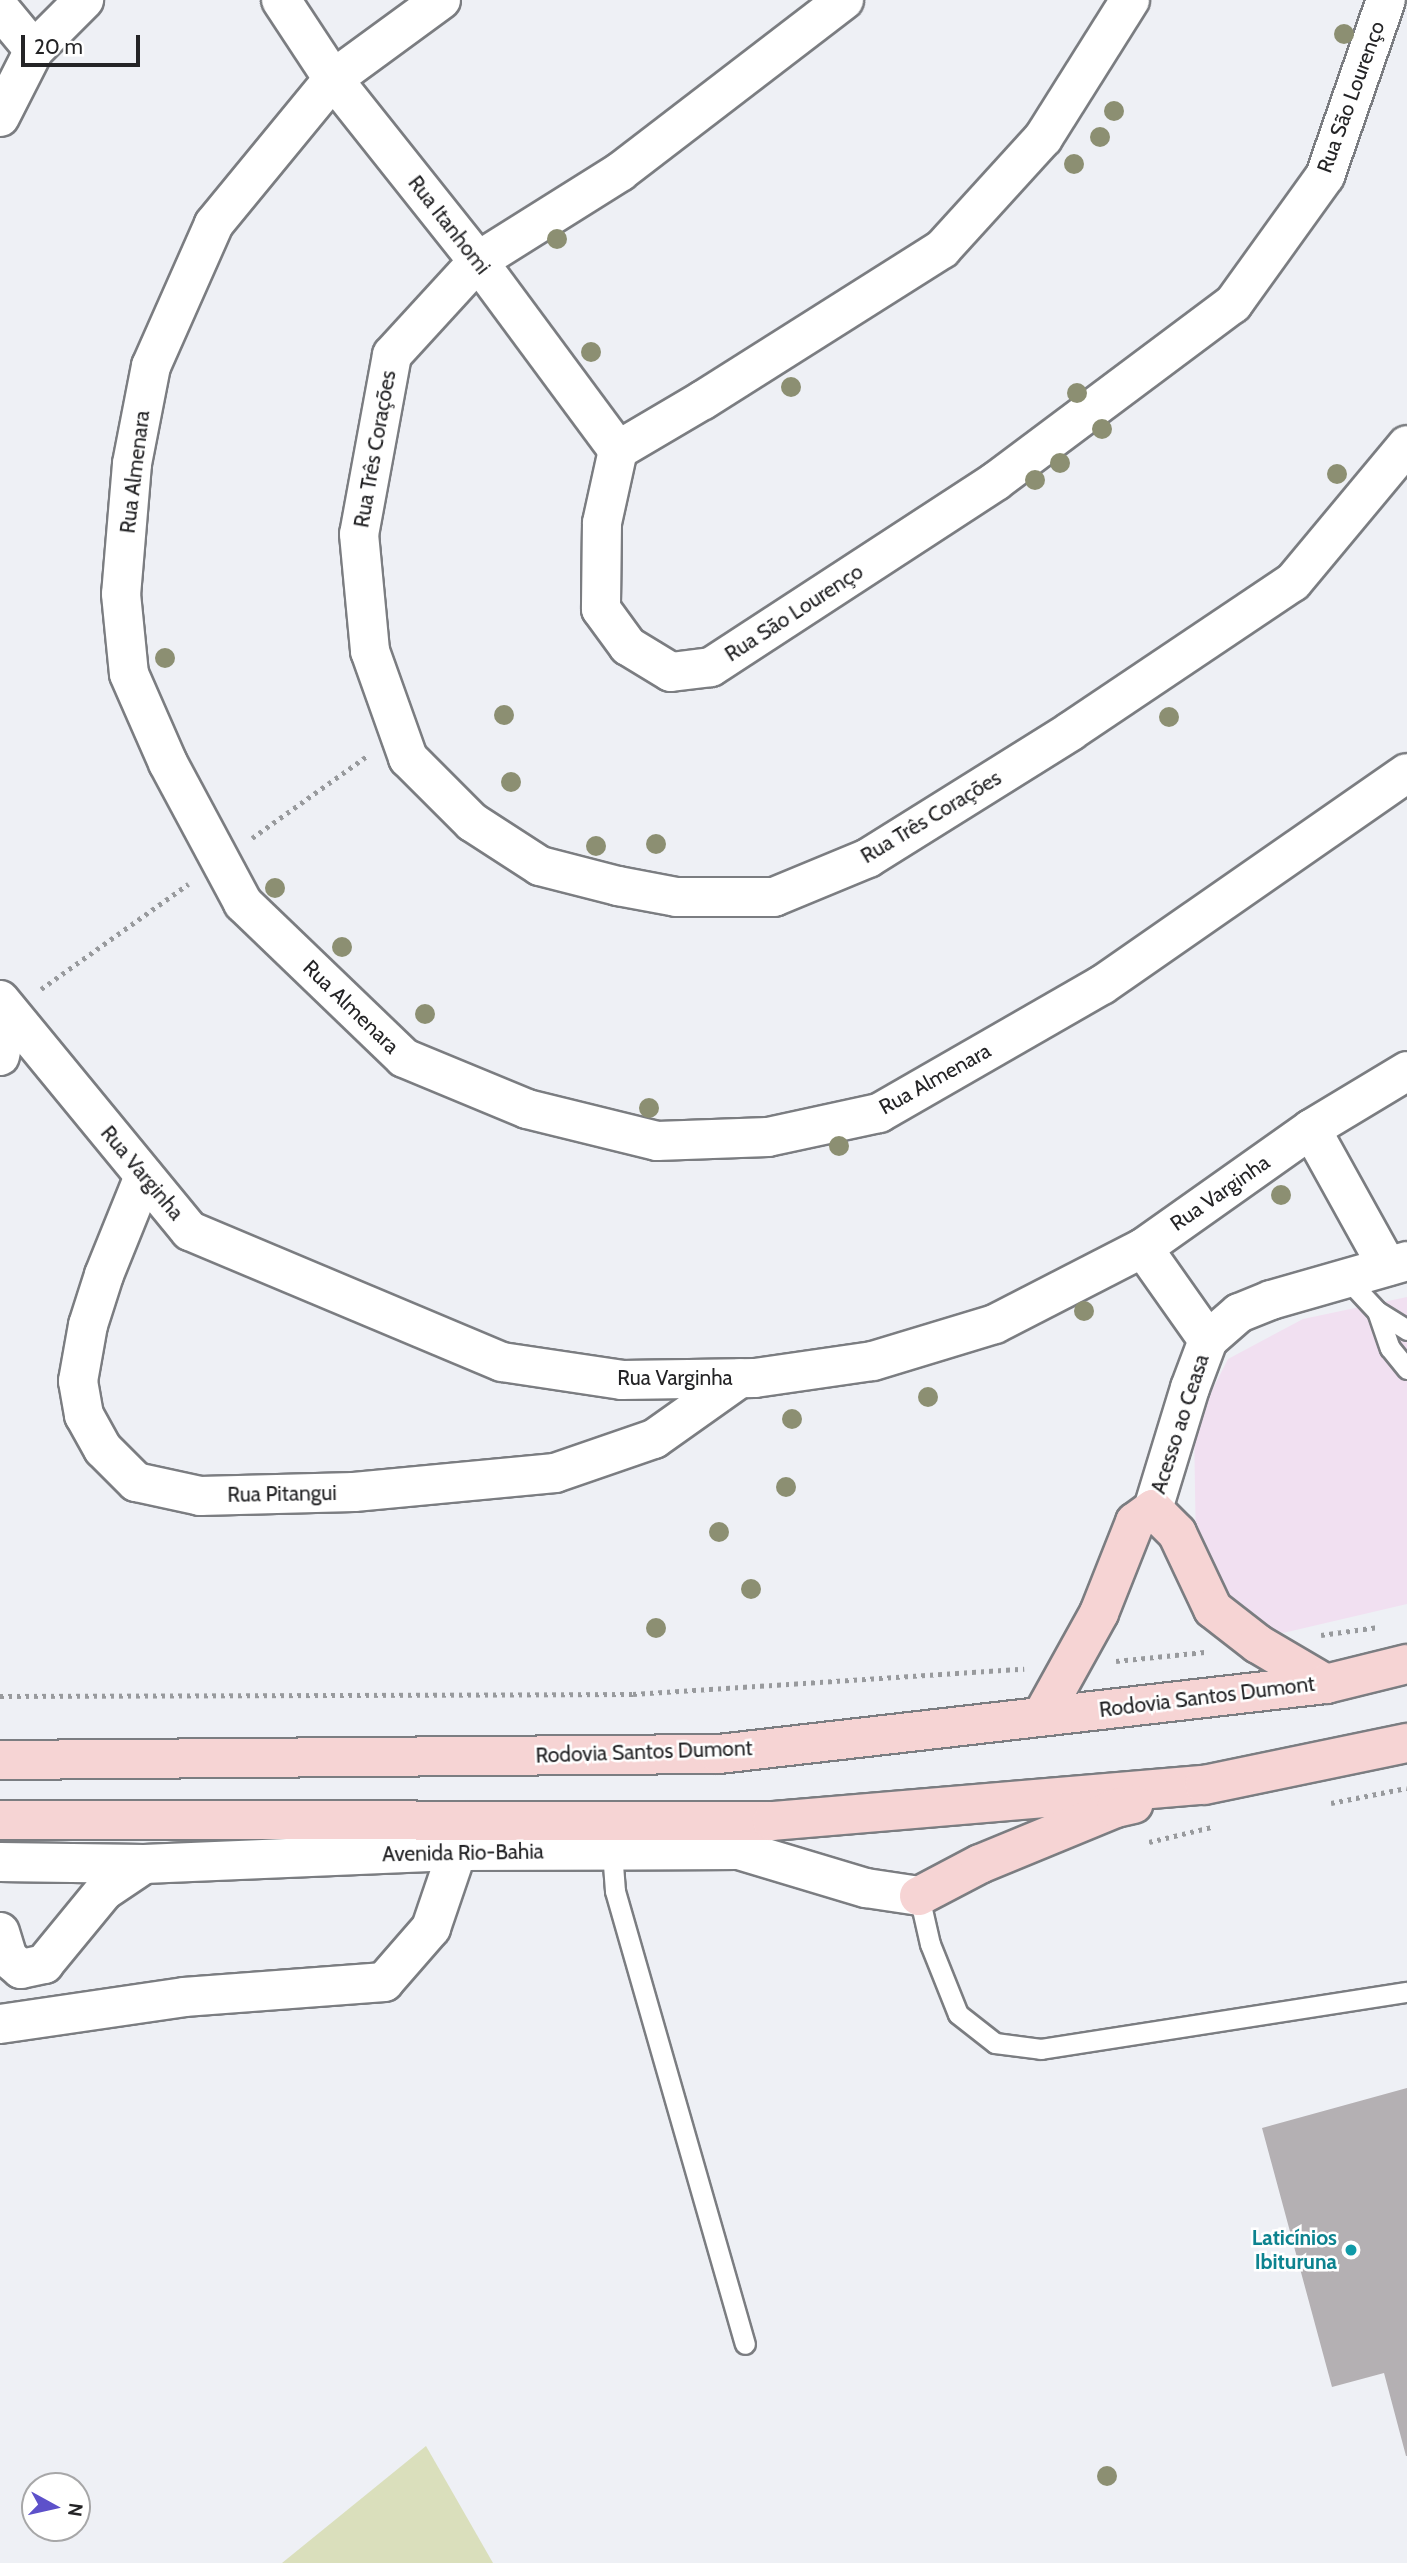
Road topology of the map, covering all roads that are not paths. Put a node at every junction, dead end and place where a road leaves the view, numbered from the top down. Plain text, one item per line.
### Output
1 (84, 0) edge
2 (281, 0) edge
3 (441, 0) edge
4 (844, 0) edge
5 (1130, 0) edge
6 (1386, 0) edge
7 (0, 9) edge
8 (34, 50) junction
9 (333, 79) junction
10 (0, 117) edge
11 (478, 261) junction
12 (1407, 445) edge
13 (618, 450) junction
14 (1405, 778) edge
15 (5, 1006) edge
16 (0, 1056) edge
17 (1407, 1071) edge
18 (1311, 1129) junction
19 (144, 1176) junction
20 (1143, 1248) junction
21 (1397, 1264) edge
22 (1348, 1280) junction
23 (1377, 1311) junction
24 (1407, 1330) edge
25 (1208, 1340) junction
26 (1407, 1369) edge
27 (740, 1378) junction
28 (1153, 1509) junction
29 (1407, 1664) edge
30 (1325, 1684) junction
31 (1042, 1716) junction
32 (1407, 1743) edge
33 (0, 1760) edge
34 (1204, 1785) junction
35 (0, 1820) edge
36 (463, 1836) junction
37 (601, 1837) junction
38 (0, 1862) edge
39 (144, 1864) junction
40 (919, 1896) junction
41 (0, 1932) edge
42 (21, 1969) junction
43 (1407, 1992) edge
44 (0, 2015) edge
45 (0, 2024) edge
46 (745, 2344) dead end

1 - 8 street
2 - 9 street, Rua Itanhomi
3 - 9 street, Rua Almenara
4 - 11 street, Rua Três Corações
5 - 13 street
6 - 13 street, Rua São Lourenço
7 - 8 street
8 - 10 street
9 - 11 street, Rua Itanhomi
9 - 14 street, Rua Almenara
11 - 12 street, Rua Três Corações
11 - 13 street, Rua Itanhomi
15 - 16 street
15 - 19 street, Rua Varginha
17 - 18 street, Rua Varginha
18 - 20 street, Rua Varginha
18 - 21 street
19 - 27 street, Rua Varginha
19 - 27 street, Rua Pitangui
20 - 25 street, Acesso ao Ceasa
20 - 27 street, Rua Varginha
21 - 22 street, Acesso ao Ceasa
22 - 23 lane
22 - 25 street, Acesso ao Ceasa
23 - 24 lane
23 - 26 lane
25 - 28 street, Acesso ao Ceasa
28 - 30 highway
28 - 31 highway
29 - 30 highway, Rodovia Santos Dumont
30 - 31 highway, Rodovia Santos Dumont
31 - 33 highway, Rodovia Santos Dumont
32 - 34 highway
34 - 37 highway
34 - 40 highway
35 - 36 highway
36 - 37 highway
36 - 39 street, Avenida Rio-Bahia
36 - 45 street
37 - 40 street
37 - 46 lane
38 - 39 street, Avenida Rio-Bahia
39 - 42 street
40 - 43 lane
41 - 42 street
42 - 44 street

